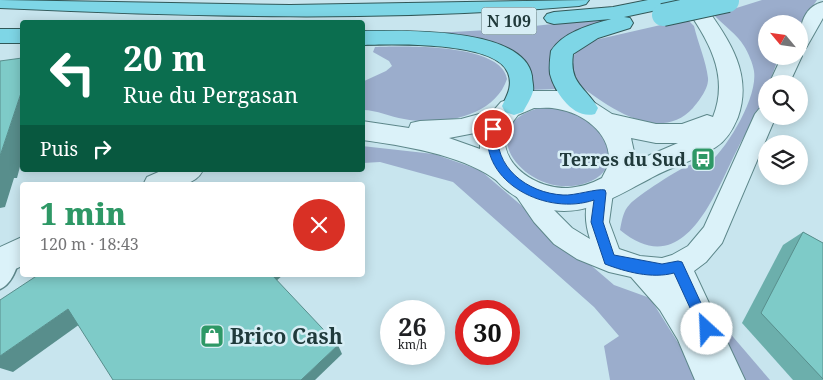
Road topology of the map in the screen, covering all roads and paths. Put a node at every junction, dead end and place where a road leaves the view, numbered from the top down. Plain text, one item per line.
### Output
1 (461, 0) edge
2 (579, 0) edge
3 (678, 0) edge
4 (691, 0) edge
5 (730, 1) edge
6 (0, 2) edge
7 (823, 7) edge
8 (135, 8) junction
9 (658, 10) junction
10 (817, 25) edge
11 (365, 26) edge
12 (808, 34) edge
13 (0, 36) edge
14 (20, 36) edge
15 (365, 38) edge
16 (0, 43) edge
17 (20, 43) edge
18 (729, 105) junction
19 (506, 112) junction
20 (595, 114) junction
21 (365, 124) edge
22 (761, 125) edge
23 (365, 130) edge
24 (186, 172) edge
25 (512, 178) junction
26 (164, 182) edge
27 (606, 190) junction
28 (12, 256) edge
29 (609, 260) junction
30 (678, 266) junction
31 (640, 268) junction
32 (0, 282) edge
33 (711, 380) edge
34 (730, 380) edge

1 - 8 highway
2 - 8 highway, N 109
3 - 9 highway, N 109
4 - 18 street
5 - 9 highway, bridge
6 - 8 highway, N 109
7 - 10 street
9 - 11 highway, N 109
9 - 20 highway
10 - 12 street
13 - 14 highway
15 - 19 highway
16 - 17 highway
18 - 20 street
18 - 27 street
19 - 20 street
19 - 21 street
19 - 25 street
20 - 27 street
22 - 30 street
23 - 25 street
24 - 26 street
25 - 27 street
25 - 29 street
27 - 29 street
28 - 32 lane
29 - 31 street
30 - 31 street
30 - 34 street
31 - 33 street

